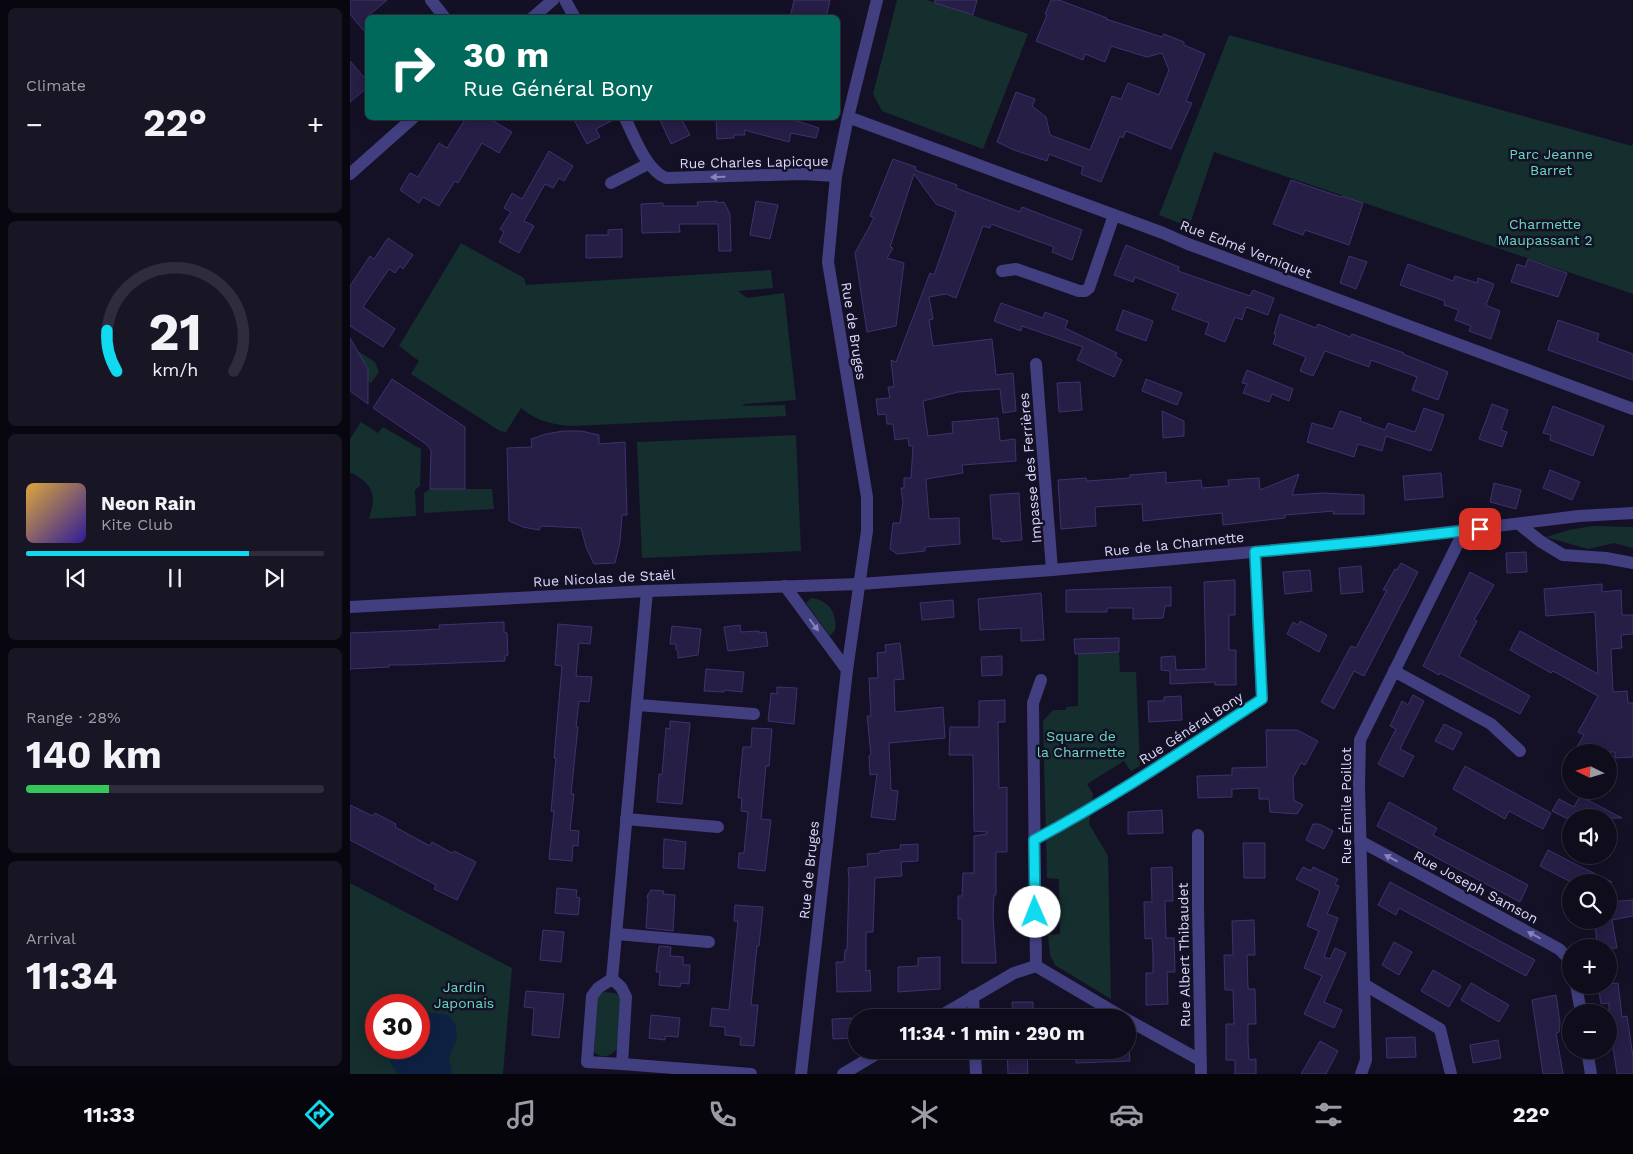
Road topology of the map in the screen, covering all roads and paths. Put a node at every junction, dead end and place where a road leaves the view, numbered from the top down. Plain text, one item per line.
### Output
1 (431, 0) edge
2 (553, 0) edge
3 (565, 0) edge
4 (877, 0) edge
5 (443, 15) edge
6 (536, 15) edge
7 (573, 15) edge
8 (848, 117) junction
9 (411, 120) edge
10 (626, 120) edge
11 (648, 164) junction
12 (350, 174) edge
13 (836, 176) junction
14 (611, 183) dead end
15 (1114, 215) junction
16 (1002, 271) dead end
17 (1036, 364) dead end
18 (1633, 409) edge
19 (1633, 512) edge
20 (1520, 524) junction
21 (1464, 531) junction
22 (1255, 552) junction
23 (1633, 563) edge
24 (1052, 570) junction
25 (860, 584) junction
26 (785, 586) junction
27 (646, 591) junction
28 (350, 607) edge
29 (847, 670) junction
30 (1394, 671) junction
31 (1041, 680) dead end
32 (638, 705) junction
33 (754, 714) dead end
34 (1520, 751) dead end
35 (626, 819) junction
36 (718, 827) dead end
37 (1198, 835) dead end
38 (1034, 840) junction
39 (1360, 841) junction
40 (617, 934) junction
41 (709, 942) dead end
42 (1562, 952) edge
43 (1036, 966) junction
44 (612, 979) junction
45 (1365, 985) junction
46 (973, 996) junction
47 (952, 1009) edge
48 (974, 1009) edge
49 (1110, 1009) edge
50 (1136, 1024) edge
51 (868, 1059) edge
52 (975, 1059) edge
53 (1588, 1059) edge
54 (1200, 1060) junction
55 (622, 1064) junction
56 (586, 1068) edge
57 (681, 1071) edge
58 (751, 1074) edge
59 (802, 1074) edge
60 (843, 1074) edge
61 (976, 1074) edge
62 (1201, 1074) edge
63 (1361, 1074) edge
64 (1451, 1074) edge
65 (1591, 1074) edge

1 - 5 street
2 - 6 street
3 - 7 street
4 - 8 street, Rue de Bruges
8 - 13 street, Rue de Bruges
8 - 15 street, Rue Edmé Verniquet
9 - 12 street
10 - 11 street, Rue Charles Lapicque
13 -> 11 street, Rue Charles Lapicque
11 - 14 street
13 - 25 street, Rue de Bruges
15 - 16 street
15 - 18 street, Rue Edmé Verniquet
17 - 24 street, Impasse des Ferrières
19 - 20 street, Rue de la Charmette
20 - 21 street, Rue de la Charmette
20 - 23 street
21 - 22 street, Rue de la Charmette
21 - 30 street, Rue Émile Poillot
22 - 24 street, Rue de la Charmette
22 - 38 street, Rue Général Bony
24 - 25 street, Rue de la Charmette
25 - 26 street, Rue Nicolas de Staël
25 - 29 street, Rue de Bruges
26 - 27 street, Rue Nicolas de Staël
26 -> 29 street
27 - 28 street, Rue Nicolas de Staël
27 - 32 street
29 - 59 street, Rue de Bruges
30 - 34 street
30 - 39 street, Rue Émile Poillot
31 - 38 street
32 - 33 street
32 - 35 street
35 - 36 street
35 - 40 street
37 - 54 street, Rue Albert Thibaudet
38 - 43 street
42 -> 39 street, Rue Joseph Samson
39 - 45 street, Rue Émile Poillot
40 - 41 street
40 - 44 street
43 - 46 street
43 - 49 street
44 - 55 street
44 - 56 street
45 - 63 street, Rue Émile Poillot
45 - 64 street
46 - 47 street
46 - 48 street
50 - 54 street
51 - 60 street
52 - 61 street
53 - 65 street
54 - 62 street, Rue Albert Thibaudet
55 - 56 street
55 - 57 street
57 - 58 street

